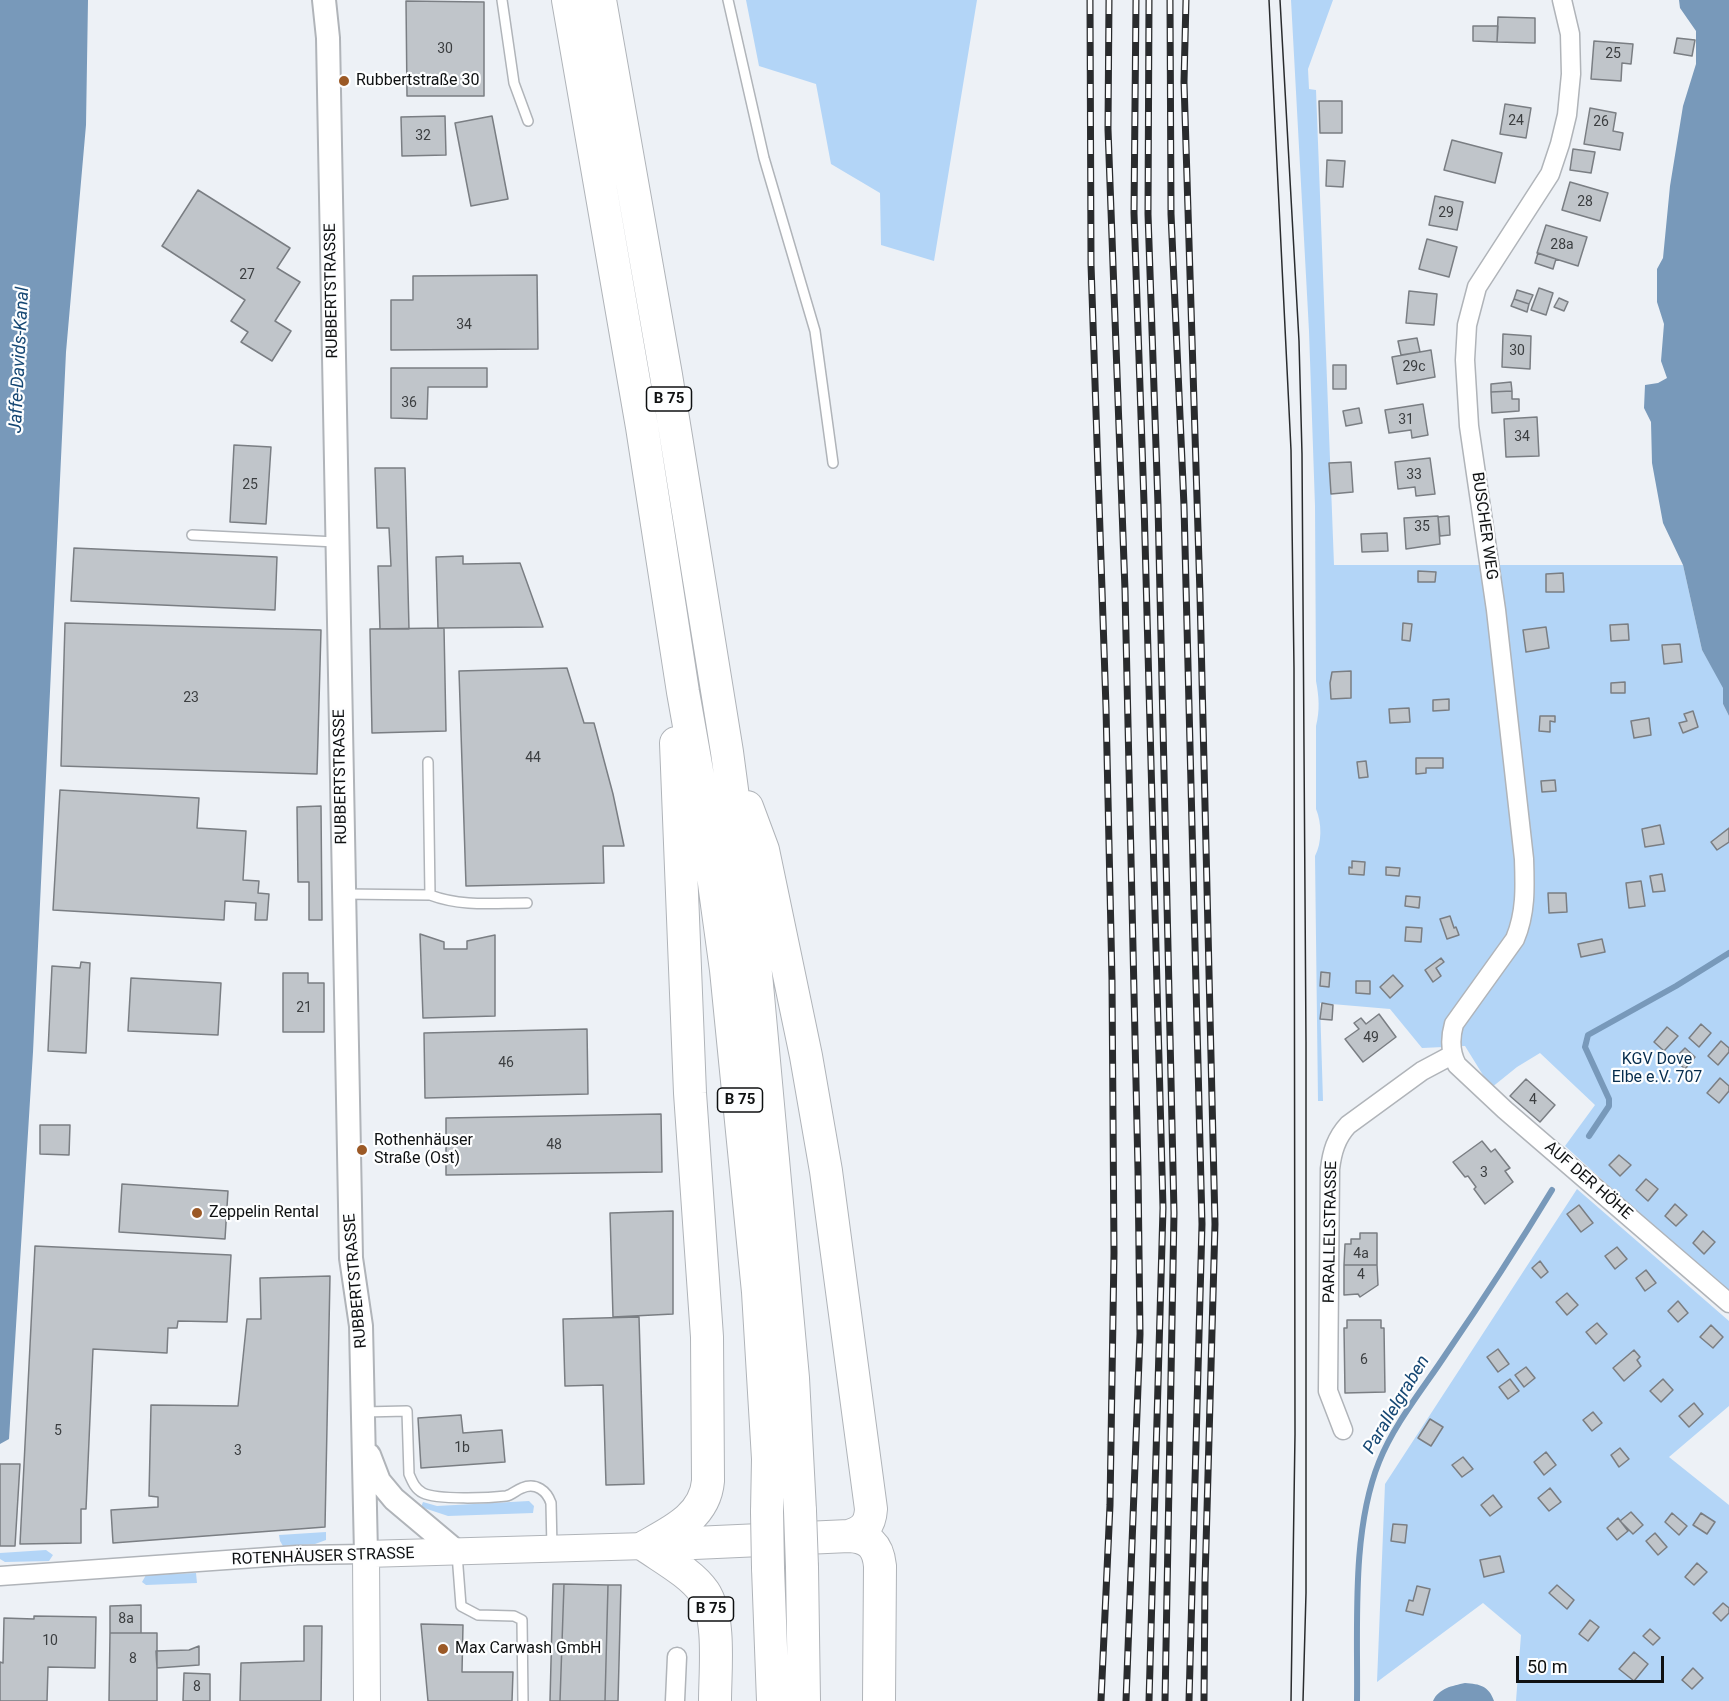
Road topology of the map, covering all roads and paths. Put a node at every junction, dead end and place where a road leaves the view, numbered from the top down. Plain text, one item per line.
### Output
1 (324, 0) edge
2 (502, 0) edge
3 (568, 0) edge
4 (600, 0) edge
5 (728, 0) edge
6 (1562, 0) edge
7 (528, 121) dead end
8 (833, 463) dead end
9 (192, 535) dead end
10 (336, 542) junction
11 (683, 692) junction
12 (727, 752) junction
13 (428, 762) dead end
14 (344, 894) junction
15 (430, 895) junction
16 (527, 903) dead end
17 (1452, 1055) junction
18 (1729, 1303) edge
19 (364, 1412) junction
20 (1343, 1430) dead end
21 (364, 1443) junction
22 (849, 1536) junction
23 (646, 1546) junction
24 (552, 1549) junction
25 (457, 1551) junction
26 (366, 1554) junction
27 (0, 1576) edge
28 (677, 1657) dead end
29 (367, 1701) edge
30 (523, 1701) edge
31 (675, 1701) edge
32 (715, 1701) edge
33 (772, 1701) edge
34 (804, 1701) edge
35 (879, 1701) edge

1 - 10 street, RUBBERTSTRASSE
2 - 7 lane
3 - 11 highway, B 75
4 - 12 highway, B 75
5 - 8 lane
6 - 17 street, BUSCHER WEG
9 - 10 lane
10 - 14 street, RUBBERTSTRASSE
11 - 23 highway, B 75
11 - 33 highway, B 75, bridge
12 - 22 highway
12 - 34 highway, B 75, bridge
13 - 15 lane
14 - 15 lane
14 - 19 street, RUBBERTSTRASSE
15 - 16 lane
17 - 18 street, AUF DER HÖHE
17 - 20 street, PARALLELSTRASSE
19 - 21 street, RUBBERTSTRASSE
19 - 24 lane
21 - 25 street
21 - 26 street, RUBBERTSTRASSE
22 - 23 highway
22 - 35 highway
23 - 24 main road, ROTENHÄUSER STRASSE
23 - 32 highway, B 75
24 - 25 main road, ROTENHÄUSER STRASSE
25 - 26 main road, ROTENHÄUSER STRASSE
25 - 30 lane
26 - 27 street, ROTENHÄUSER STRASSE
26 - 29 main road
28 - 31 street

